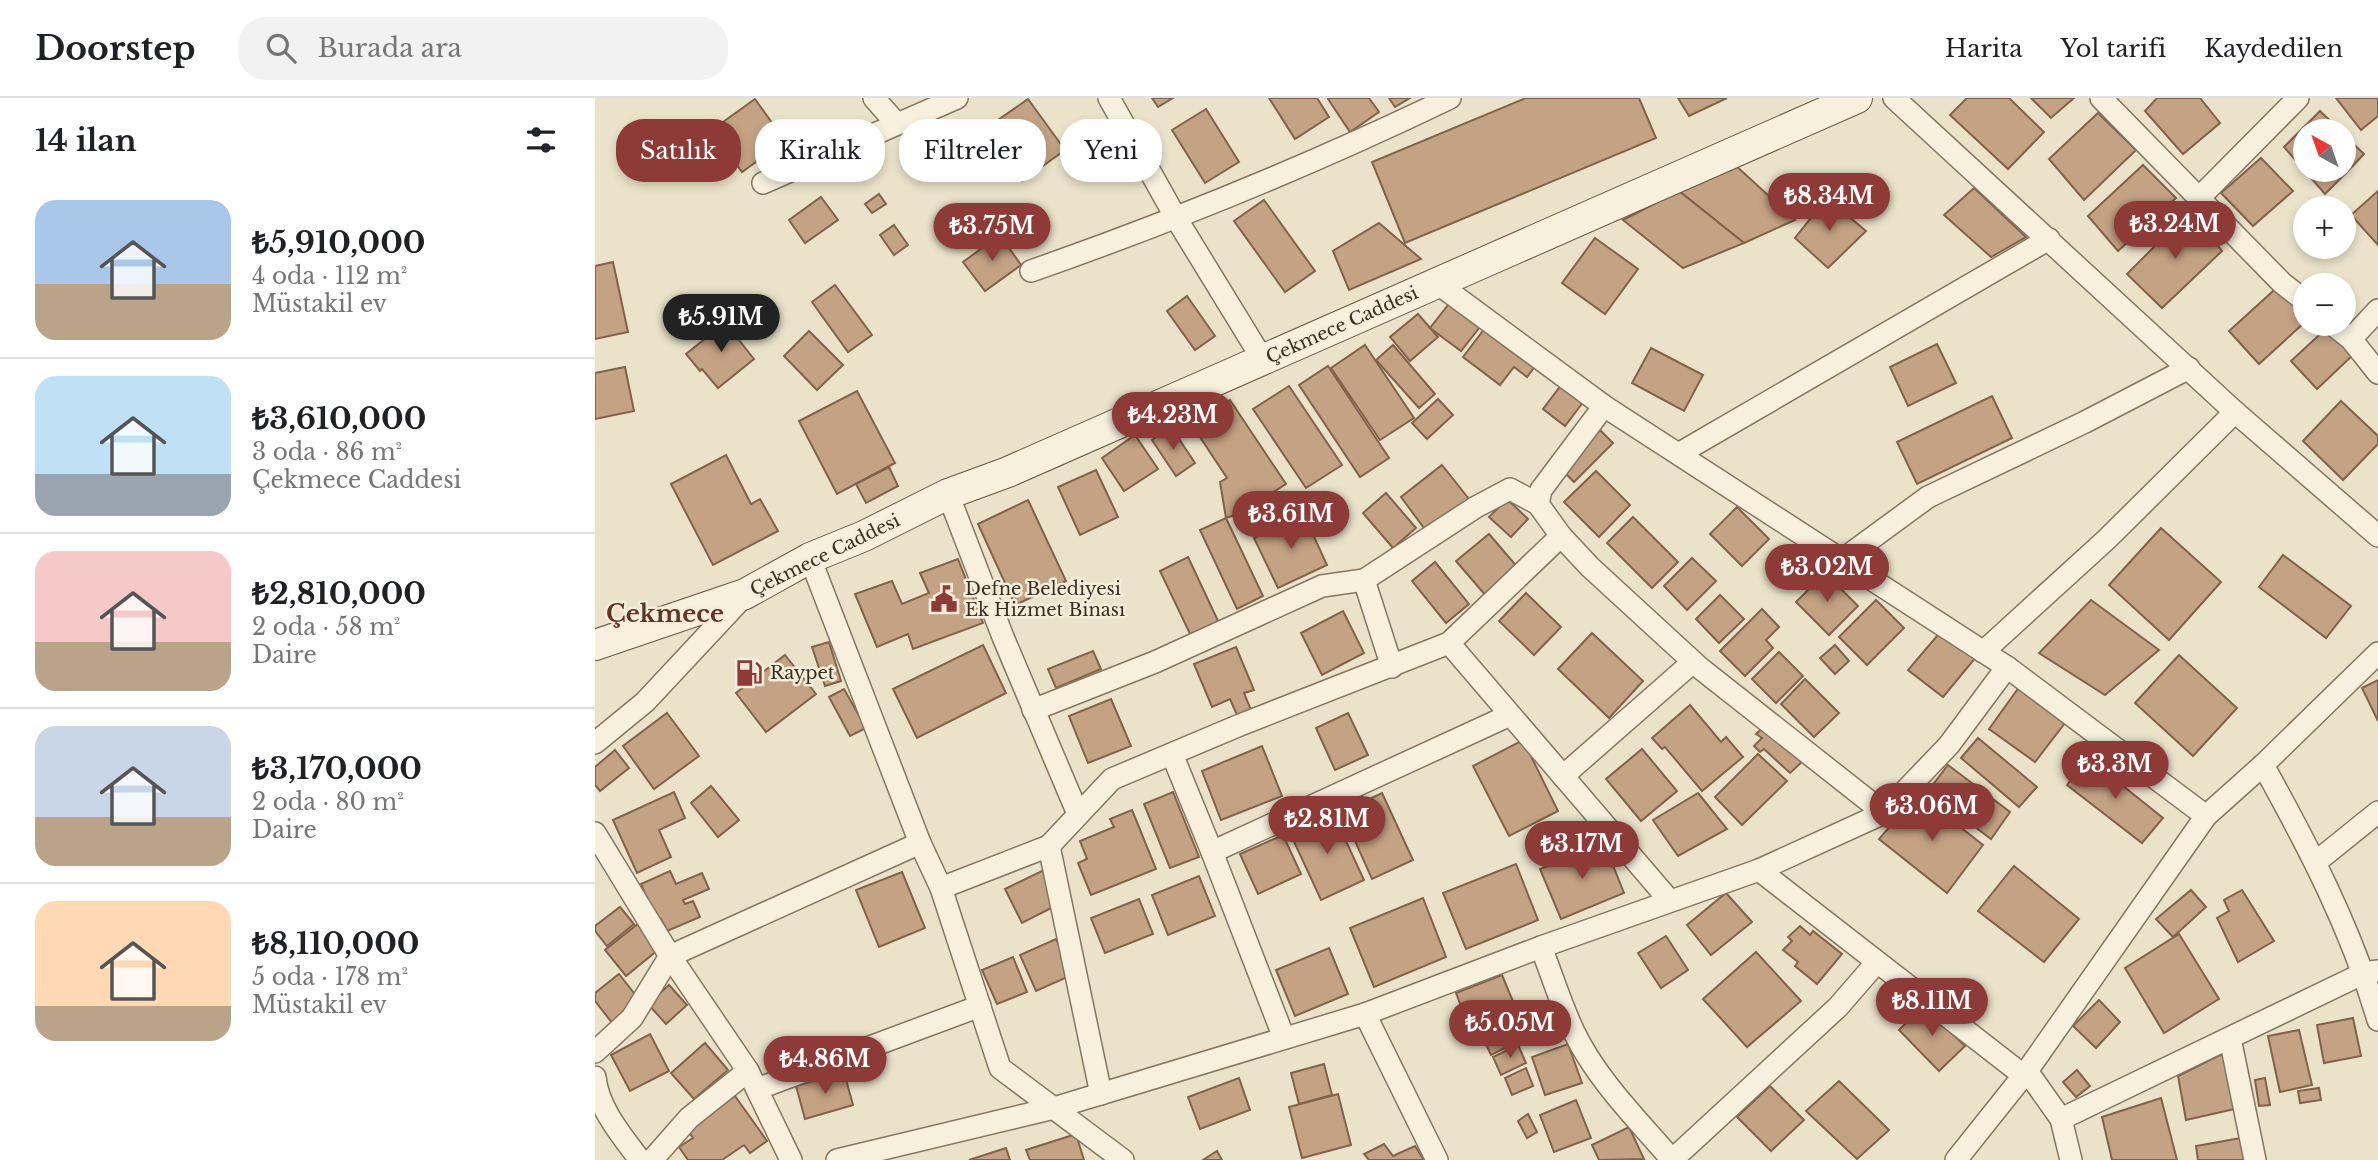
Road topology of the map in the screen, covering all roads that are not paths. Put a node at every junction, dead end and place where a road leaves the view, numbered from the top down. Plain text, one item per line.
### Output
1 (874, 98) edge
2 (957, 98) edge
3 (1109, 98) edge
4 (1450, 98) edge
5 (1857, 98) edge
6 (1894, 98) edge
7 (2101, 98) edge
8 (2298, 98) edge
9 (896, 123) junction
10 (763, 183) dead end
11 (2199, 198) junction
12 (1176, 218) junction
13 (2049, 239) junction
14 (1031, 271) dead end
15 (1437, 283) junction
16 (2293, 292) edge
17 (2378, 310) edge
18 (2347, 336) edge
19 (2351, 339) junction
20 (1263, 360) junction
21 (2189, 368) junction
22 (2378, 373) edge
23 (1604, 406) junction
24 (2235, 412) junction
25 (1680, 453) junction
26 (948, 494) junction
27 (1538, 504) junction
28 (1561, 536) junction
29 (2378, 536) edge
30 (810, 558) junction
31 (1842, 560) junction
32 (1364, 580) junction
33 (745, 594) junction
34 (1449, 643) junction
35 (595, 645) edge
36 (1983, 652) junction
37 (2378, 653) edge
38 (1693, 662) junction
39 (1392, 667) junction
40 (2007, 667) junction
41 (1033, 709) junction
42 (1510, 715) junction
43 (595, 743) edge
44 (1172, 754) junction
45 (2263, 765) junction
46 (1563, 776) junction
47 (2378, 812) edge
48 (1884, 813) junction
49 (1078, 814) junction
50 (2206, 816) junction
51 (595, 833) edge
52 (920, 843) junction
53 (1049, 846) junction
54 (1212, 852) junction
55 (2316, 862) junction
56 (1759, 870) junction
57 (941, 888) junction
58 (1671, 901) junction
59 (1541, 947) junction
60 (670, 956) junction
61 (1877, 962) junction
62 (2371, 972) edge
63 (980, 1006) junction
64 (1365, 1014) junction
65 (2378, 1020) edge
66 (1284, 1038) junction
67 (2230, 1038) junction
68 (595, 1052) edge
69 (2025, 1073) junction
70 (595, 1077) edge
71 (753, 1080) junction
72 (1101, 1094) junction
73 (1054, 1108) junction
74 (2061, 1119) junction
75 (896, 1154) edge
76 (639, 1160) edge
77 (652, 1160) edge
78 (790, 1160) edge
79 (837, 1160) edge
80 (1123, 1160) edge
81 (1437, 1160) edge
82 (1672, 1160) edge
83 (1955, 1160) edge
84 (2071, 1160) edge
85 (2255, 1160) edge

1 - 9 street
2 - 9 street
3 - 12 street
4 - 12 street
5 - 15 main road, Çekmece Caddesi
6 - 13 street
7 - 11 street
8 - 11 street
9 - 10 street
11 - 16 street
12 - 14 street
12 - 20 street
13 - 21 street
13 - 25 street
15 - 20 main road, Çekmece Caddesi
15 - 23 street
17 - 19 street
18 - 19 street
19 - 22 street
20 - 26 main road, Çekmece Caddesi
21 - 24 street
21 - 31 street
23 - 25 street
23 - 27 street
24 - 29 street
24 - 36 street
25 - 31 street
26 - 30 main road, Çekmece Caddesi
26 - 41 street
27 - 28 street
27 - 32 street
28 - 34 street
28 - 38 street
30 - 33 main road, Çekmece Caddesi
30 - 52 street
31 - 36 street
32 - 39 street
32 - 41 street
33 - 35 main road, Çekmece Caddesi
33 - 43 street
34 - 39 street
34 - 42 street
36 - 40 street
37 - 45 street
38 - 46 street
38 - 48 street
39 - 44 street
40 - 48 street
40 - 50 street
41 - 49 street
42 - 46 street
42 - 54 street
44 - 49 street
44 - 54 street
45 - 50 street
45 - 55 street
46 - 58 street
47 - 55 street
48 - 56 street
49 - 53 street
50 - 69 street
51 - 60 street
52 - 57 street
52 - 60 street
53 - 57 street
53 - 72 street
54 - 66 street
55 - 62 street
56 - 58 street
56 - 61 street
57 - 63 street
58 - 59 street
59 - 64 street
59 - 82 street
60 - 68 street
60 - 71 street
61 - 69 street
61 - 82 street
62 - 65 street
62 - 67 street
63 - 71 street
63 - 73 street
64 - 66 street
64 - 81 street
66 - 72 street
67 - 74 street
67 - 85 street
69 - 74 street
69 - 83 street
70 - 76 street
71 - 77 street
71 - 78 street
72 - 73 street
73 - 75 street
73 - 80 street
74 - 84 street
75 - 79 street

